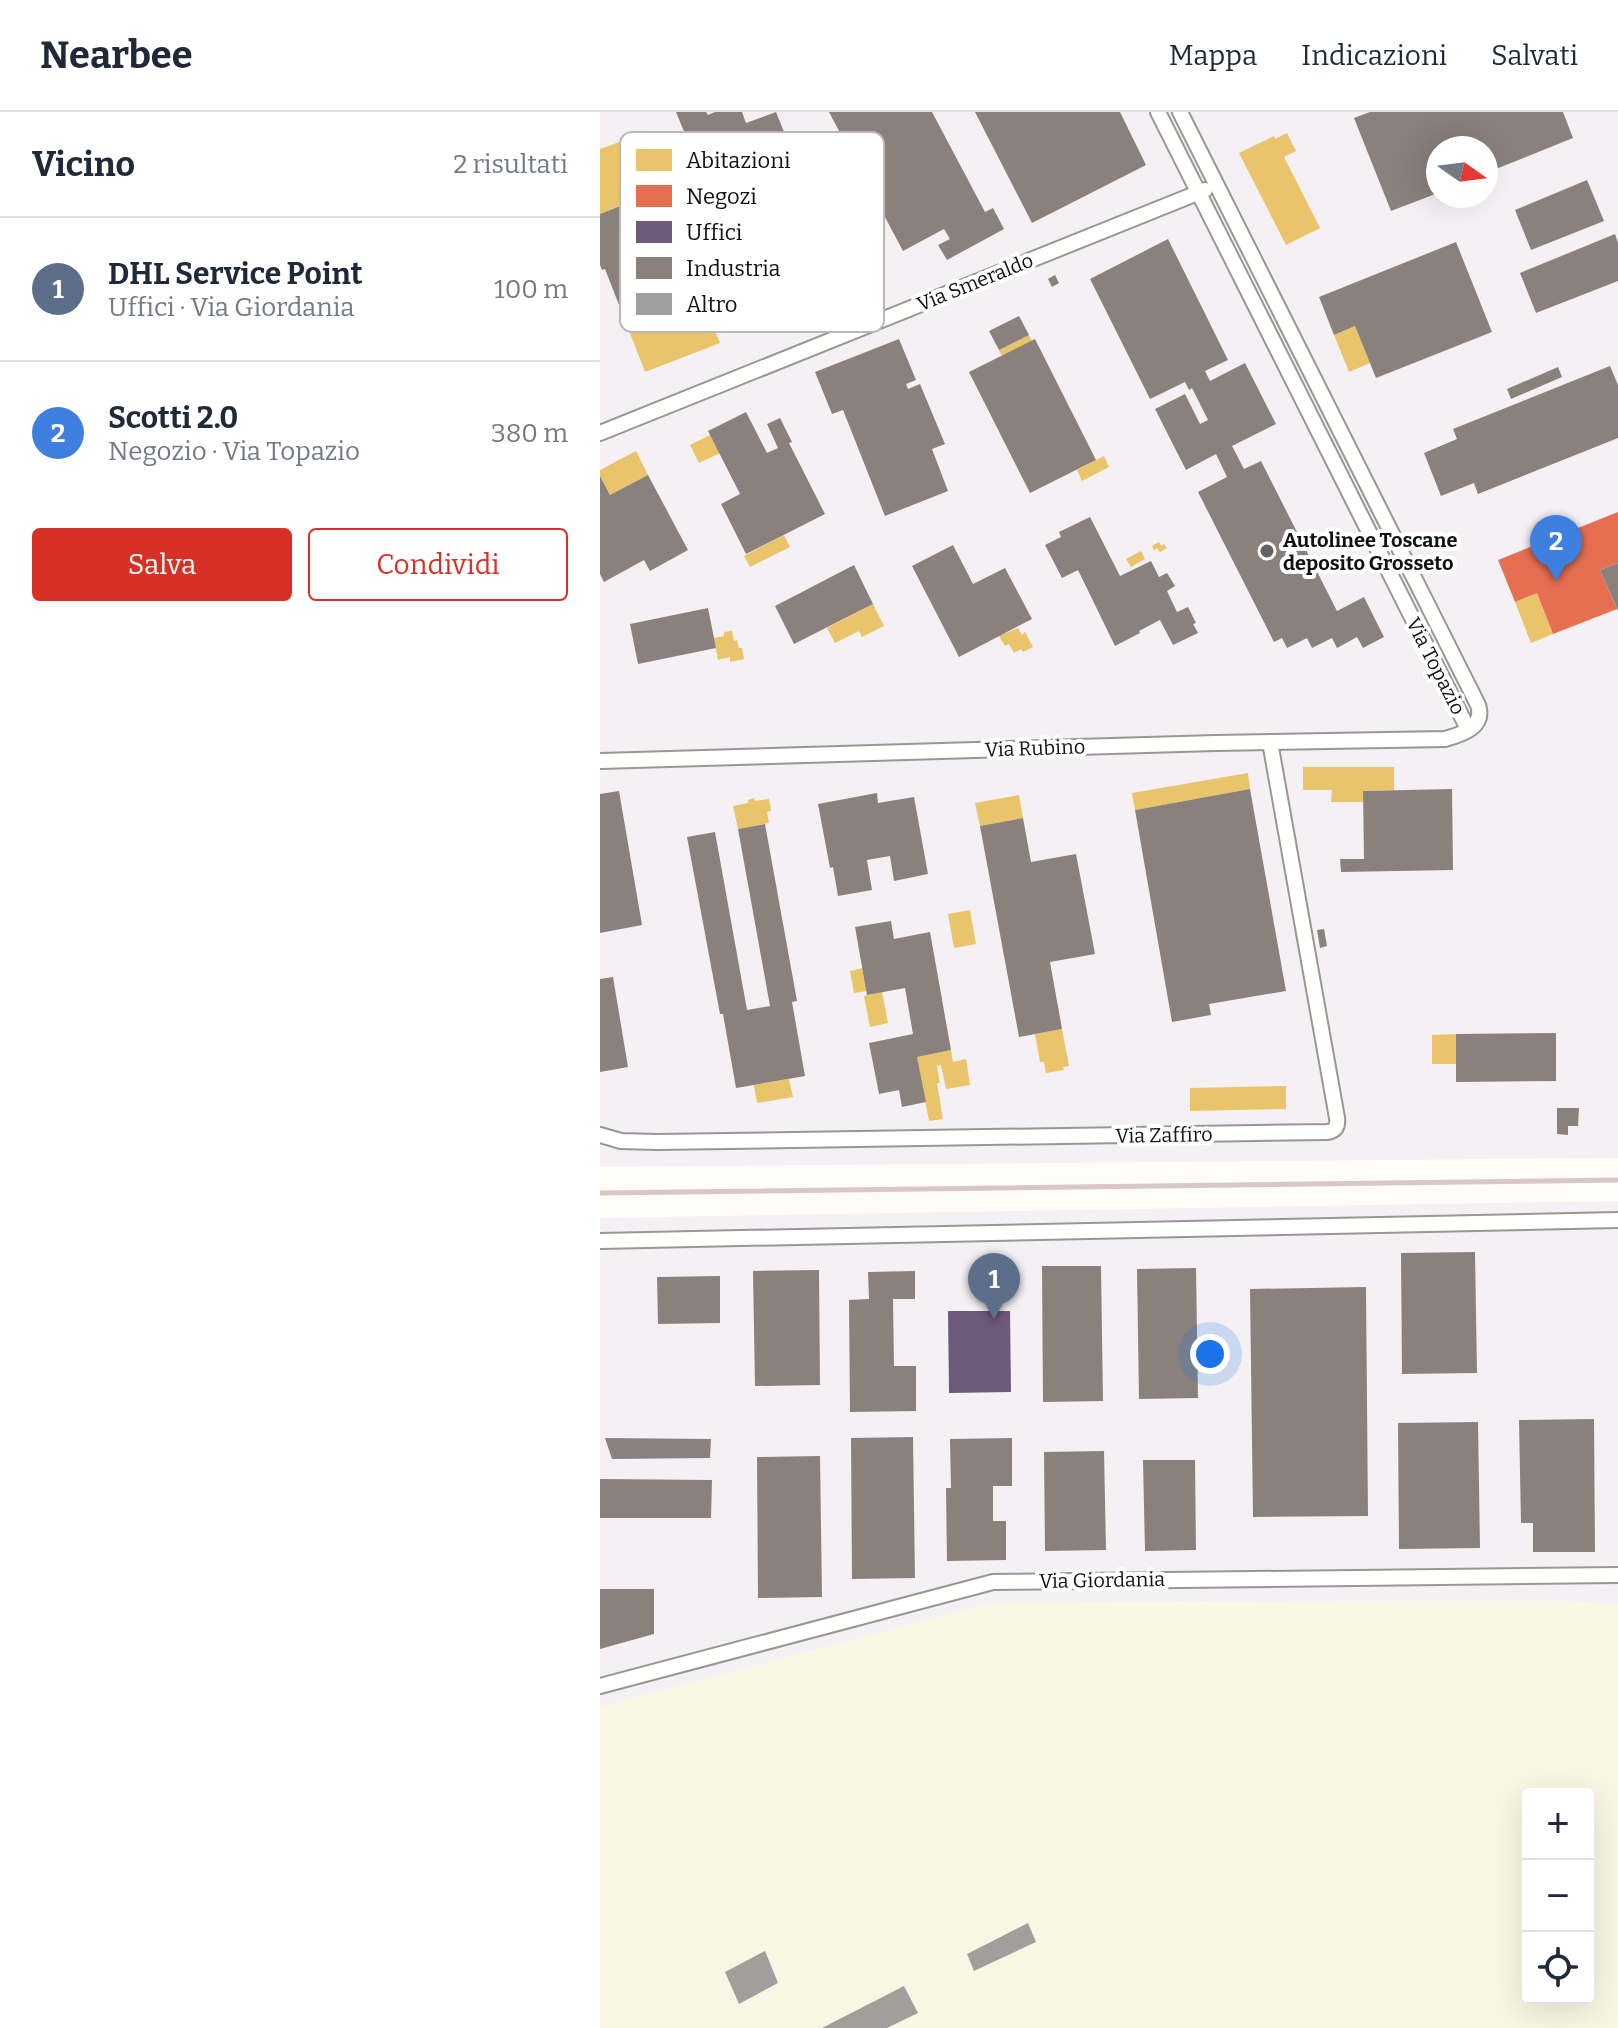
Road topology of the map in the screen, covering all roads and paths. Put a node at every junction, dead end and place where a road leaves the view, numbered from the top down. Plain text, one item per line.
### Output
1 (1158, 112) edge
2 (1180, 112) edge
3 (1216, 185) junction
4 (1198, 192) junction
5 (884, 319) edge
6 (851, 332) edge
7 (600, 433) edge
8 (1468, 729) junction
9 (1270, 742) junction
10 (600, 761) edge
11 (600, 1135) edge
12 (1618, 1220) edge
13 (600, 1241) edge
14 (1618, 1575) edge
15 (600, 1686) edge

1 - 4 street, Via Topazio
2 - 3 street, Via Topazio
3 - 4 street, Via Smeraldo
3 - 8 street, Via Topazio
4 - 5 street, Via Smeraldo
4 - 8 street, Via Topazio
6 - 7 street, Via Smeraldo
8 - 9 street, Via Rubino
9 - 10 street, Via Rubino
9 - 11 street, Via Zaffiro
12 - 13 street
14 - 15 street, Via Giordania

